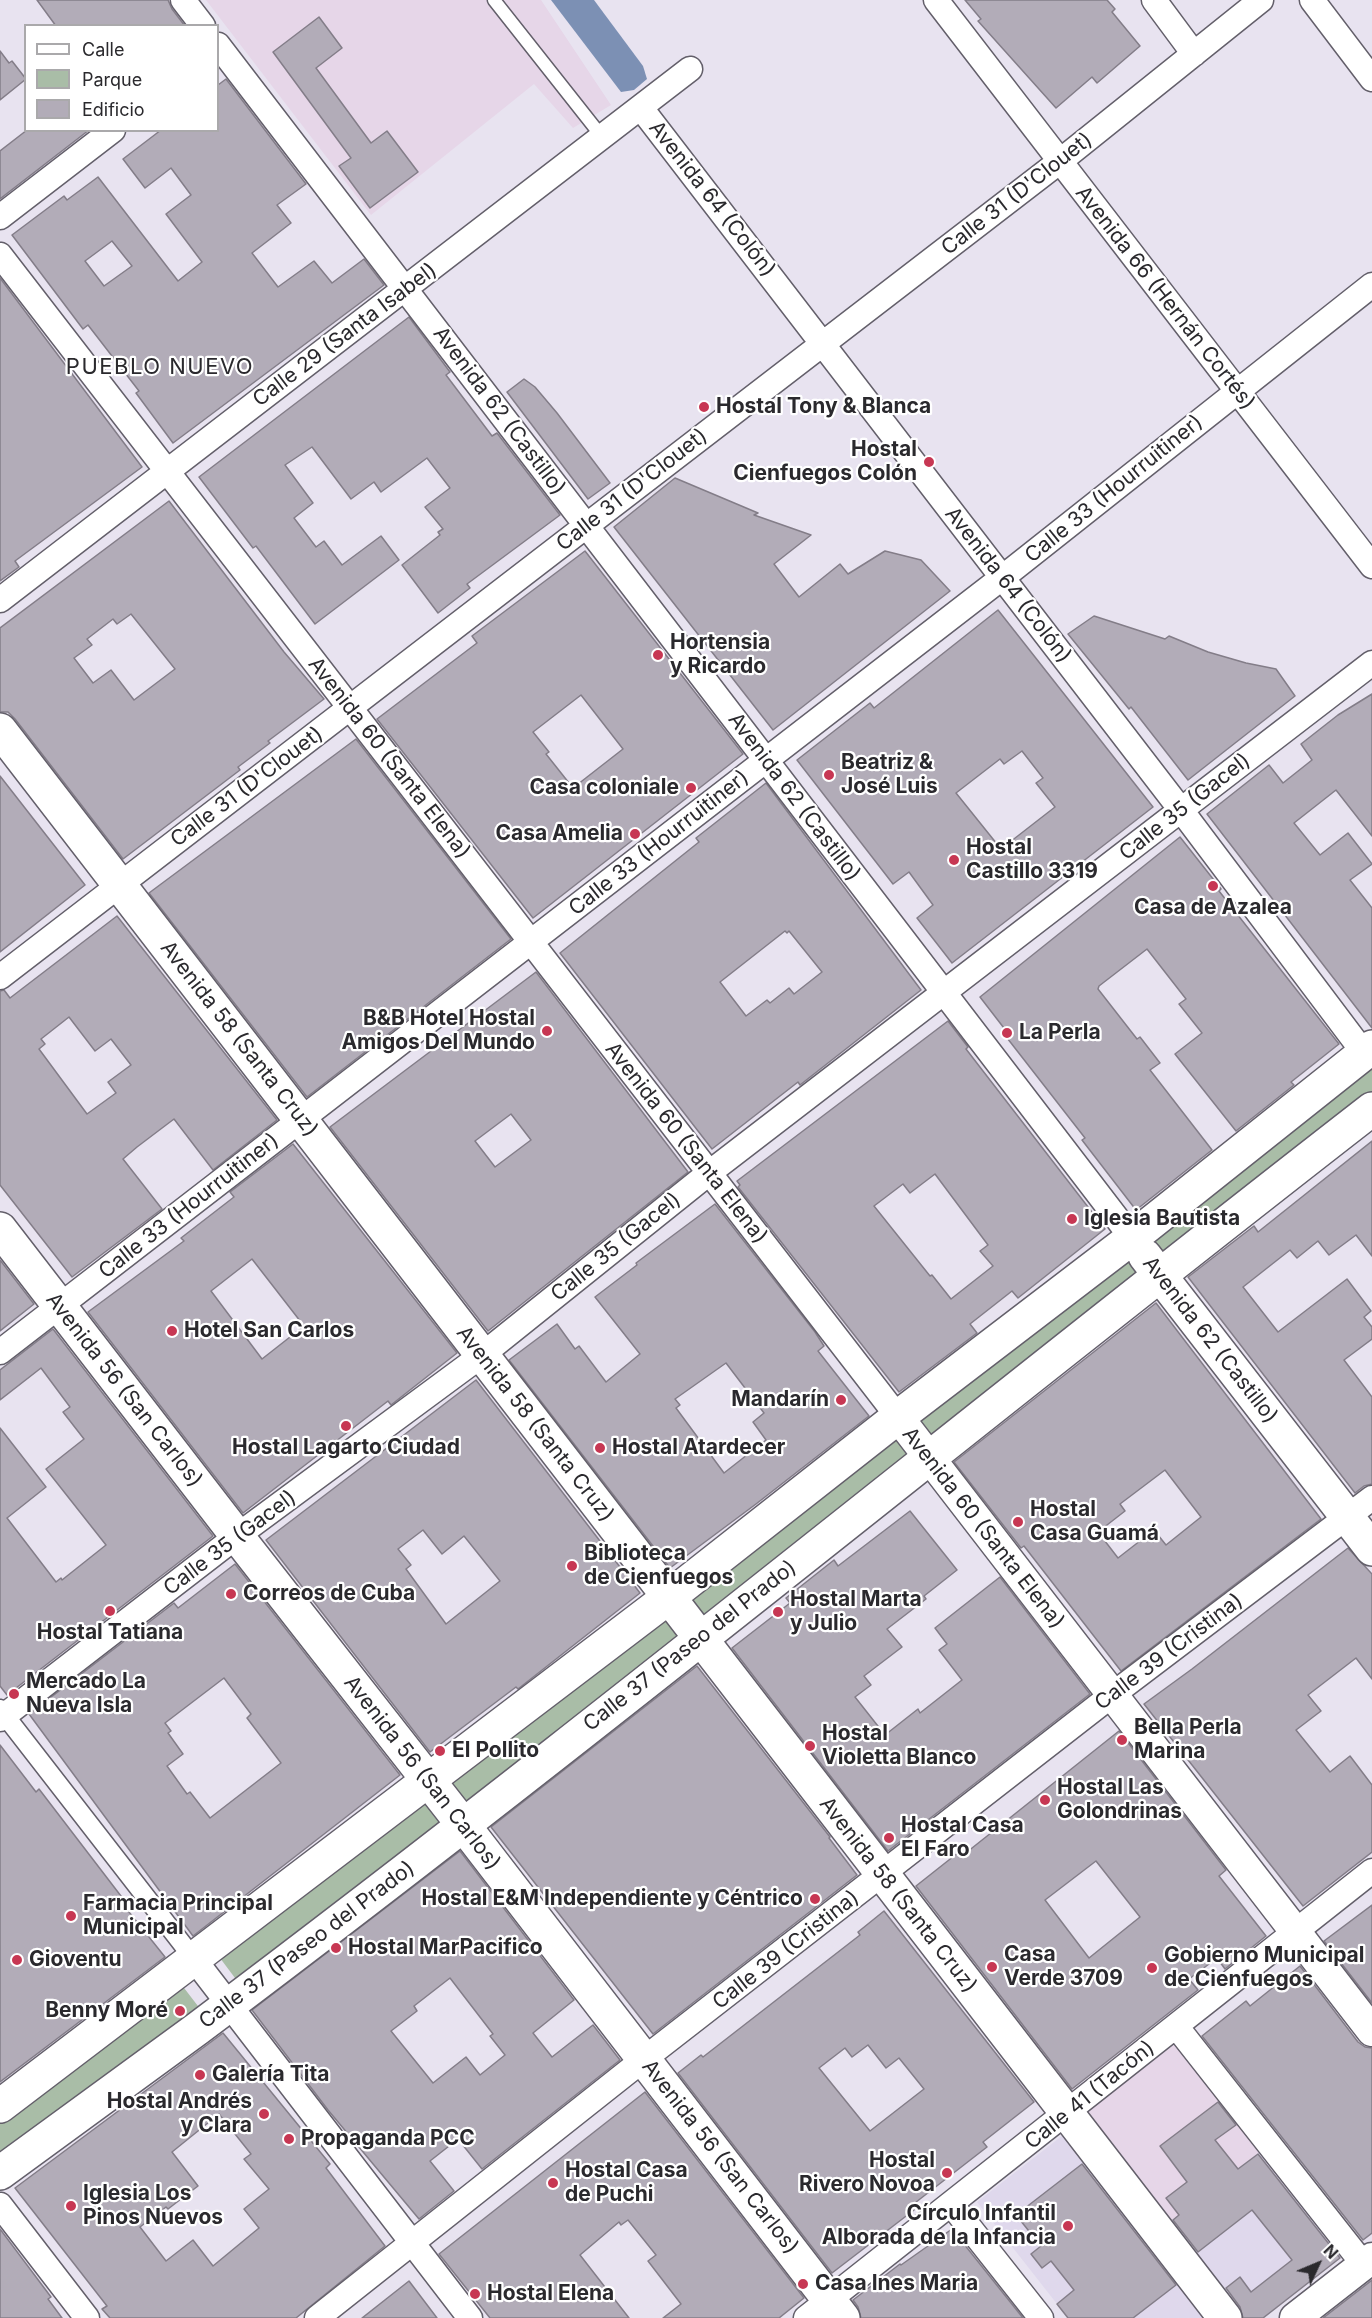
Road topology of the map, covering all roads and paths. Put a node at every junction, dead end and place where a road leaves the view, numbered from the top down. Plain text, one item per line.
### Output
1 (183, 0) edge
2 (494, 0) edge
3 (936, 0) edge
4 (1154, 0) edge
5 (1261, 0) edge
6 (1312, 0) edge
7 (201, 24) edge
8 (219, 49) edge
9 (1194, 54) junction
10 (690, 69) dead end
11 (1372, 79) edge
12 (641, 108) junction
13 (110, 132) edge
14 (603, 138) junction
15 (1059, 162) junction
16 (0, 216) edge
17 (0, 255) edge
18 (1372, 285) edge
19 (405, 289) junction
20 (823, 344) junction
21 (1237, 391) junction
22 (167, 472) junction
23 (586, 526) junction
24 (1372, 566) edge
25 (1002, 577) junction
26 (0, 600) edge
27 (1372, 663) edge
28 (350, 708) junction
29 (0, 730) edge
30 (765, 760) junction
31 (1182, 810) junction
32 (119, 884) junction
33 (531, 942) junction
34 (0, 977) edge
35 (944, 993) junction
36 (1369, 1054) edge
37 (1372, 1109) edge
38 (301, 1120) junction
39 (709, 1173) junction
40 (0, 1229) edge
41 (1132, 1238) junction
42 (1159, 1274) junction
43 (59, 1306) junction
44 (0, 1352) edge
45 (482, 1354) junction
46 (898, 1417) junction
47 (929, 1457) junction
48 (1360, 1508) edge
49 (237, 1536) junction
50 (1372, 1549) edge
51 (669, 1598) junction
52 (700, 1638) junction
53 (1112, 1695) junction
54 (2, 1714) edge
55 (429, 1780) junction
56 (463, 1825) junction
57 (1372, 1871) edge
58 (883, 1875) junction
59 (1295, 1931) junction
60 (194, 1959) junction
61 (229, 2005) junction
62 (1176, 2026) junction
63 (1372, 2031) edge
64 (644, 2059) junction
65 (0, 2106) edge
66 (1067, 2114) junction
67 (0, 2173) edge
68 (951, 2204) junction
69 (0, 2205) edge
70 (413, 2243) junction
71 (1368, 2261) edge
72 (826, 2312) edge
73 (87, 2318) edge
74 (316, 2318) edge
75 (470, 2318) edge
76 (1041, 2318) edge
77 (1225, 2318) edge
78 (1295, 2318) edge

1 - 7 street
2 - 14 lane
3 - 15 street, Avenida 66 (Hernán Cortés)
4 - 9 street
5 - 9 street, Calle 31 (D'Clouet)
6 - 11 street
8 - 19 street, Avenida 62 (Castillo)
9 - 15 street, Calle 31 (D'Clouet)
10 - 12 street, Calle 29 (Santa Isabel)
12 - 14 street, Calle 29 (Santa Isabel)
12 - 20 street, Avenida 64 (Colón)
13 - 16 street
14 - 19 street, Calle 29 (Santa Isabel)
15 - 20 street, Calle 31 (D'Clouet)
15 - 21 street, Avenida 66 (Hernán Cortés)
17 - 22 street, Avenida 60 (Santa Elena)
18 - 21 street, Calle 33 (Hourruitiner)
19 - 22 street, Calle 29 (Santa Isabel)
19 - 23 street, Avenida 62 (Castillo)
20 - 23 street, Calle 31 (D'Clouet)
20 - 25 street, Avenida 64 (Colón)
21 - 24 street, Avenida 66 (Hernán Cortés)
21 - 25 street, Calle 33 (Hourruitiner)
22 - 26 street, Calle 29 (Santa Isabel)
22 - 28 street, Avenida 60 (Santa Elena)
23 - 28 street, Calle 31 (D'Clouet)
23 - 30 street, Avenida 62 (Castillo)
25 - 30 street, Calle 33 (Hourruitiner)
25 - 31 street, Avenida 64 (Colón)
27 - 31 street, Calle 35 (Gacel)
28 - 32 street, Calle 31 (D'Clouet)
28 - 33 street, Avenida 60 (Santa Elena)
29 - 32 main road, Avenida 58 (Santa Cruz)
30 - 33 street, Calle 33 (Hourruitiner)
30 - 35 street, Avenida 62 (Castillo)
31 - 35 street, Calle 35 (Gacel)
31 - 36 street, Avenida 64 (Colón)
32 - 34 street, Calle 31 (D'Clouet)
32 - 38 main road, Avenida 58 (Santa Cruz)
33 - 38 street, Calle 33 (Hourruitiner)
33 - 39 street, Avenida 60 (Santa Elena)
35 - 39 street, Calle 35 (Gacel)
35 - 41 street, Avenida 62 (Castillo)
36 - 41 main road
37 - 42 main road, Calle 37 (Paseo del Prado)
38 - 43 street, Calle 33 (Hourruitiner)
38 - 45 main road, Avenida 58 (Santa Cruz)
39 - 45 street, Calle 35 (Gacel)
39 - 46 street, Avenida 60 (Santa Elena)
40 - 43 main road, Avenida 56 (San Carlos)
41 - 42 main road, Avenida 62 (Castillo)
41 - 46 main road
42 - 47 main road, Calle 37 (Paseo del Prado)
42 - 48 main road, Avenida 62 (Castillo)
43 - 44 street, Calle 33 (Hourruitiner)
43 - 49 main road, Avenida 56 (San Carlos)
45 - 49 street, Calle 35 (Gacel)
45 - 51 main road, Avenida 58 (Santa Cruz)
46 - 47 street, Avenida 60 (Santa Elena)
46 - 51 main road
47 - 52 main road, Calle 37 (Paseo del Prado)
47 - 53 street, Avenida 60 (Santa Elena)
48 - 50 main road, Avenida 62 (Castillo)
48 - 53 street, Calle 39 (Cristina)
49 - 54 street, Calle 35 (Gacel)
49 - 55 main road, Avenida 56 (San Carlos)
51 - 52 main road, Avenida 58 (Santa Cruz)
51 - 55 main road
52 - 56 main road, Calle 37 (Paseo del Prado)
52 - 58 main road, Avenida 58 (Santa Cruz)
53 - 58 street, Calle 39 (Cristina)
53 - 59 street, Avenida 60 (Santa Elena)
54 - 60 street
55 - 56 main road, Avenida 56 (San Carlos)
55 - 60 main road
56 - 61 main road, Calle 37 (Paseo del Prado)
56 - 64 main road, Avenida 56 (San Carlos)
57 - 59 street, Calle 41 (Tacón)
58 - 64 street, Calle 39 (Cristina)
58 - 66 main road, Avenida 58 (Santa Cruz)
59 - 62 street, Calle 41 (Tacón)
59 - 63 street, Avenida 60 (Santa Elena)
60 - 61 street
60 - 65 main road
61 - 67 main road, Calle 37 (Paseo del Prado)
61 - 70 street
62 - 66 street, Calle 41 (Tacón)
62 - 71 street
64 - 70 street, Calle 39 (Cristina)
64 - 72 main road, Avenida 56 (San Carlos)
66 - 68 street, Calle 41 (Tacón)
66 - 77 main road, Avenida 58 (Santa Cruz)
68 - 72 street, Calle 41 (Tacón)
68 - 76 street
69 - 73 street
70 - 74 street, Calle 39 (Cristina)
70 - 75 street
71 - 78 street

